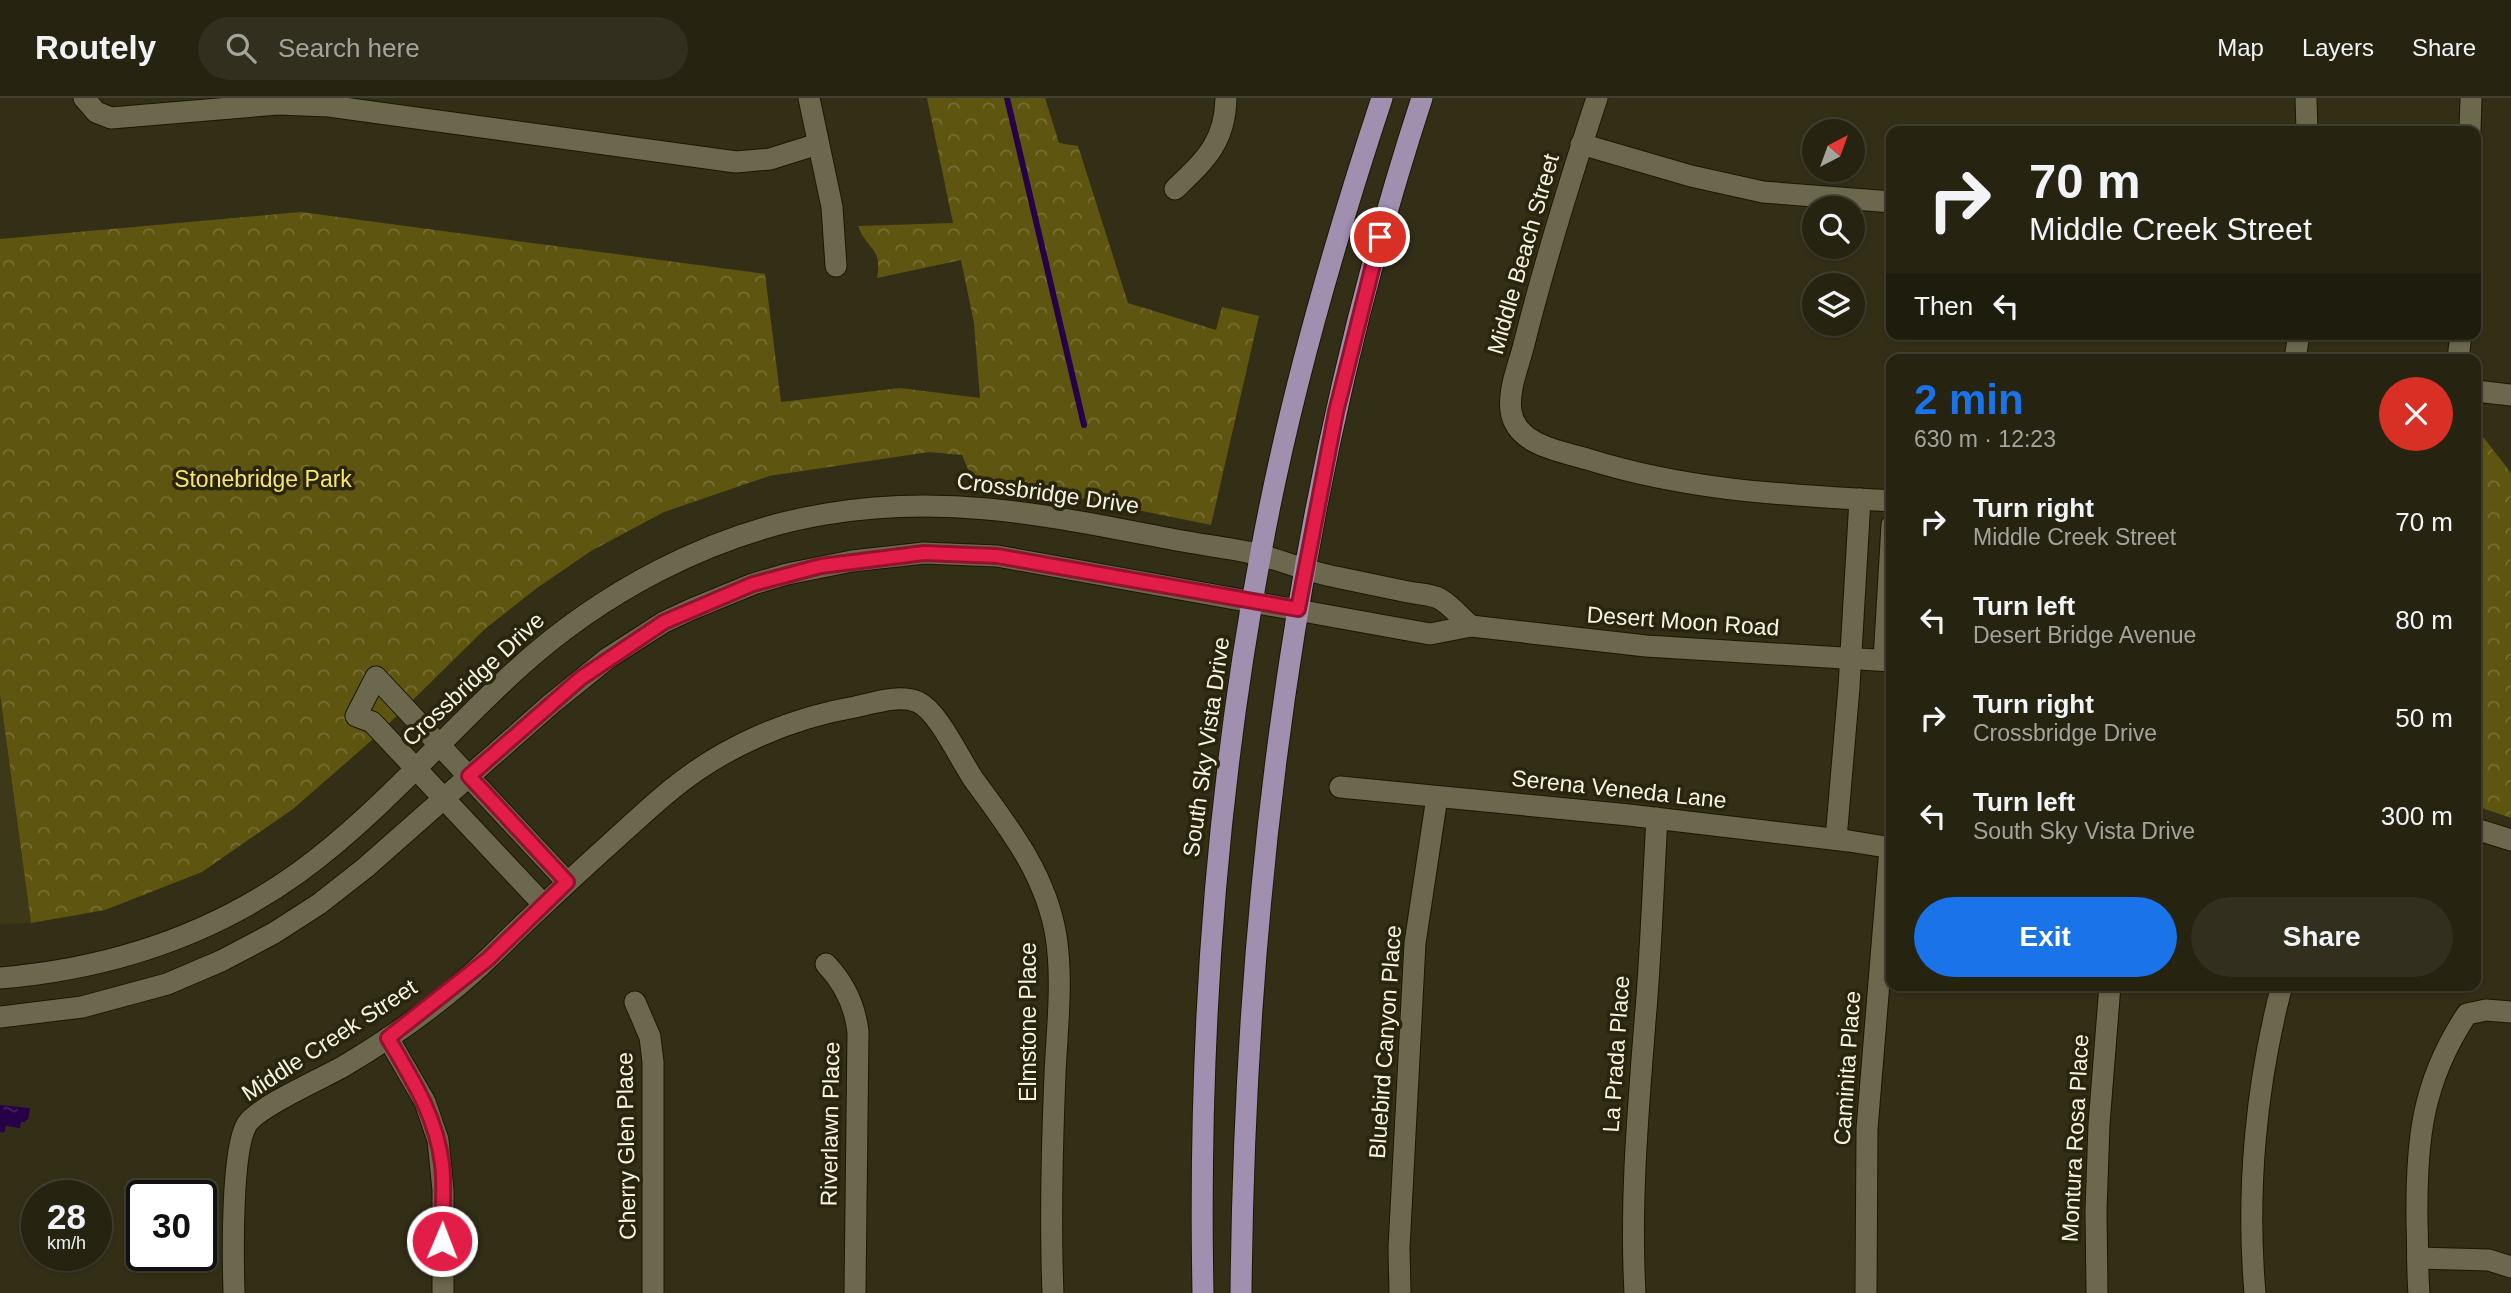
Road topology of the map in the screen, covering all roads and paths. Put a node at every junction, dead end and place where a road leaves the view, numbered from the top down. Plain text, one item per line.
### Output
1 (809, 98) edge
2 (1226, 98) edge
3 (1382, 98) edge
4 (1422, 98) edge
5 (1597, 98) edge
6 (2306, 98) edge
7 (2471, 98) edge
8 (87, 103) edge
9 (2307, 126) edge
10 (2470, 126) edge
11 (818, 144) junction
12 (1581, 145) junction
13 (1175, 189) dead end
14 (1886, 202) edge
15 (836, 266) dead end
16 (2481, 391) edge
17 (2511, 394) edge
18 (1860, 499) junction
19 (1886, 500) edge
20 (1260, 555) junction
21 (1856, 566) junction
22 (1886, 568) edge
23 (1304, 570) junction
24 (1253, 601) junction
25 (1298, 609) junction
26 (1471, 626) junction
27 (1851, 658) junction
28 (1886, 660) edge
29 (924, 705) joint
30 (440, 744) junction
31 (416, 768) junction
32 (469, 776) junction
33 (1340, 787) dead end
34 (443, 797) junction
35 (1437, 797) junction
36 (1657, 818) junction
37 (2481, 829) edge
38 (1836, 839) junction
39 (2511, 840) edge
40 (1886, 847) edge
41 (567, 882) junction
42 (542, 905) junction
43 (1886, 907) edge
44 (826, 964) dead end
45 (0, 978) edge
46 (2110, 991) edge
47 (2281, 991) edge
48 (635, 1002) dead end
49 (2511, 1012) edge
50 (0, 1017) edge
51 (388, 1038) junction
52 (2418, 1258) junction
53 (2511, 1268) edge
54 (234, 1293) edge
55 (443, 1293) edge
56 (653, 1293) edge
57 (855, 1293) edge
58 (1053, 1293) edge
59 (1203, 1293) edge
60 (1241, 1293) edge
61 (1401, 1293) edge
62 (1635, 1293) edge
63 (1866, 1293) edge
64 (2097, 1293) edge
65 (2255, 1293) edge
66 (2419, 1293) edge

1 - 11 street
2 - 13 street
3 - 20 main road, South Sky Vista Drive
4 - 23 main road
5 - 12 street, Middle Beach Street
6 - 9 street
7 - 10 street
8 - 11 street
11 - 15 street
12 - 14 street
12 - 18 street, Middle Beach Street
16 - 17 street
18 - 19 street
18 - 21 street
20 - 23 street, Crossbridge Drive
20 - 24 main road, South Sky Vista Drive
20 - 30 street, Crossbridge Drive
21 - 22 street
21 - 27 street
23 - 25 main road
23 - 26 street
24 - 25 street
24 - 32 street
24 - 59 main road, South Sky Vista Drive
25 - 26 street, Desert Moon Road
25 - 60 main road
26 - 27 street, Desert Moon Road
27 - 28 street, Desert Moon Road
27 - 38 street
29 - 41 street, Middle Creek Street
29 - 58 street, Elmstone Place
30 - 31 street, Crossbridge Drive
30 - 31 street
30 - 32 street
31 - 34 street
31 - 45 street, Crossbridge Drive
32 - 34 street
32 - 41 street
33 - 35 street, Serena Veneda Lane
34 - 42 street
34 - 50 street
35 - 36 street, Serena Veneda Lane
35 - 61 street, Bluebird Canyon Place
36 - 38 street, Serena Veneda Lane
36 - 62 street, La Prada Place
37 - 39 street
38 - 40 street, Serena Veneda Lane
41 - 42 street, Middle Creek Street
42 - 51 street, Middle Creek Street
43 - 63 street, Caminita Place
44 - 57 street, Riverlawn Place
46 - 64 street, Montura Rosa Place
47 - 65 street
48 - 56 street, Cherry Glen Place
49 - 52 street
51 - 54 street, Middle Creek Street
51 - 55 street
52 - 53 street
52 - 66 street

